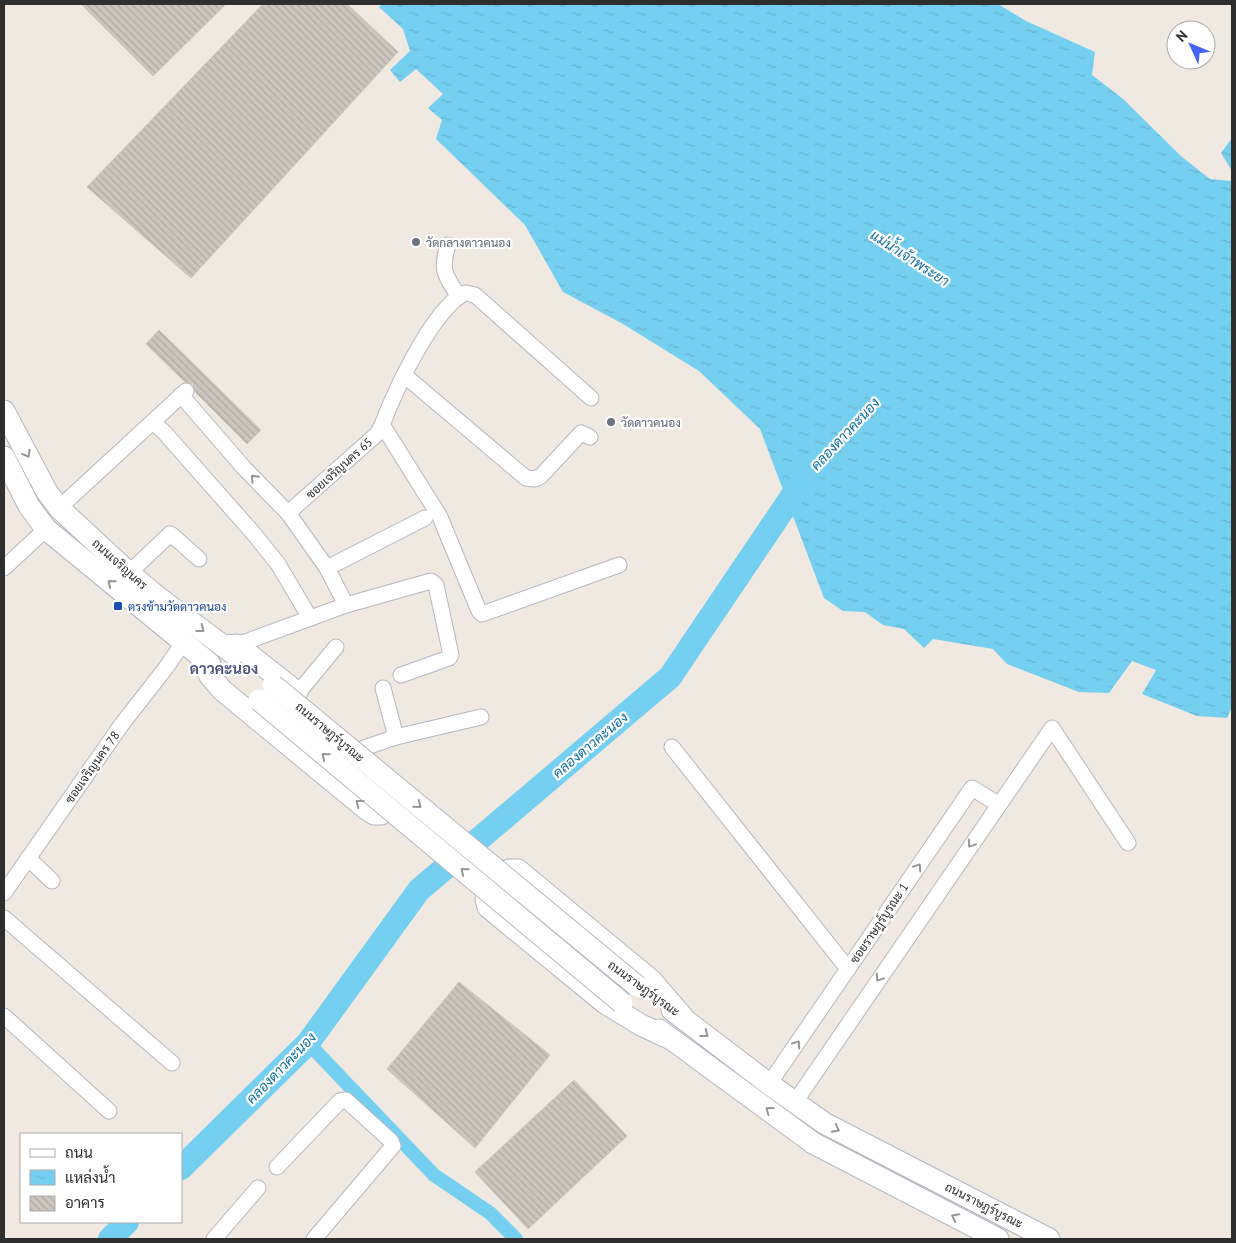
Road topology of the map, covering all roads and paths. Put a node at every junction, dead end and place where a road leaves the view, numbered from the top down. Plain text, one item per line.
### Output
1 (448, 245) dead end
2 (459, 297) junction
3 (404, 375) junction
4 (591, 398) dead end
5 (4, 411) edge
6 (152, 422) junction
7 (383, 426) junction
8 (590, 437) dead end
9 (4, 457) edge
10 (9, 482) edge
11 (59, 508) junction
12 (288, 513) junction
13 (425, 518) dead end
14 (46, 529) junction
15 (199, 558) dead end
16 (619, 565) dead end
17 (4, 568) edge
18 (327, 568) junction
19 (129, 573) junction
20 (346, 605) junction
21 (310, 618) junction
22 (183, 643) junction
23 (230, 645) junction
24 (336, 647) dead end
25 (200, 656) junction
26 (401, 675) dead end
27 (383, 688) dead end
28 (266, 693) junction
29 (298, 693) junction
30 (481, 717) dead end
31 (396, 737) junction
32 (672, 747) dead end
33 (364, 748) junction
34 (998, 804) junction
35 (1128, 843) dead end
36 (28, 858) junction
37 (8, 876) edge
38 (52, 881) dead end
39 (4, 893) edge
40 (4, 918) edge
41 (848, 969) junction
42 (4, 1016) edge
43 (683, 1017) junction
44 (669, 1038) junction
45 (172, 1064) dead end
46 (769, 1084) junction
47 (796, 1102) junction
48 (109, 1111) dead end
49 (277, 1167) dead end
50 (923, 1174) junction
51 (258, 1188) dead end
52 (912, 1194) junction
53 (214, 1239) edge
54 (314, 1239) edge
55 (998, 1239) edge
56 (1049, 1239) edge

1 - 2 street
2 - 3 street, ซอยเจริญนคร 65
2 - 4 street
3 - 7 street, ซอยเจริญนคร 65
3 - 8 street
5 -> 11 main road, ถนนเจริญนคร
6 - 11 street
12 -> 6 street
6 - 21 street
7 - 12 street, ซอยเจริญนคร 65
7 - 16 street
9 - 10 main road, ถนนเจริญนคร
10 - 14 main road, ถนนเจริญนคร
11 - 19 main road, ถนนเจริญนคร
12 - 18 street
13 - 18 street
14 - 17 street
22 -> 14 main road, ถนนเจริญนคร
15 - 19 street
18 - 20 street
19 -> 23 main road, ถนนเจริญนคร
20 - 21 street
20 - 26 street
21 - 23 street
22 - 25 main road, ถนนเจริญนคร
22 - 36 street, ซอยเจริญนคร 78
23 - 28 main road, ถนนเจริญนคร
23 - 29 main road
24 - 29 street
25 - 28 main road, ถนนเจริญนคร
33 -> 25 main road
27 - 31 street
28 -> 43 main road, ถนนราษฎร์บูรณะ, bridge
44 -> 28 main road, ถนนราษฎร์บูรณะ, bridge
29 - 33 main road
30 - 31 street
31 - 33 street
32 - 41 street
34 - 35 street
41 -> 34 street, ซอยราษฎร์บูรณะ 1
34 -> 47 street
36 - 37 street, ซอยเจริญนคร 78
36 - 38 street
37 - 39 street, ซอยเจริญนคร 78
40 - 45 street
46 -> 41 street, ซอยราษฎร์บูรณะ 1
42 - 48 street
43 - 44 main road
43 -> 46 main road, ถนนราษฎร์บูรณะ
52 -> 44 main road, ถนนราษฎร์บูรณะ
46 - 47 main road, ถนนราษฎร์บูรณะ
47 -> 50 main road, ถนนราษฎร์บูรณะ
49 - 54 street
50 - 52 main road
50 - 56 main road, ถนนราษฎร์บูรณะ
51 - 53 street
55 -> 52 main road, ถนนราษฎร์บูรณะ

